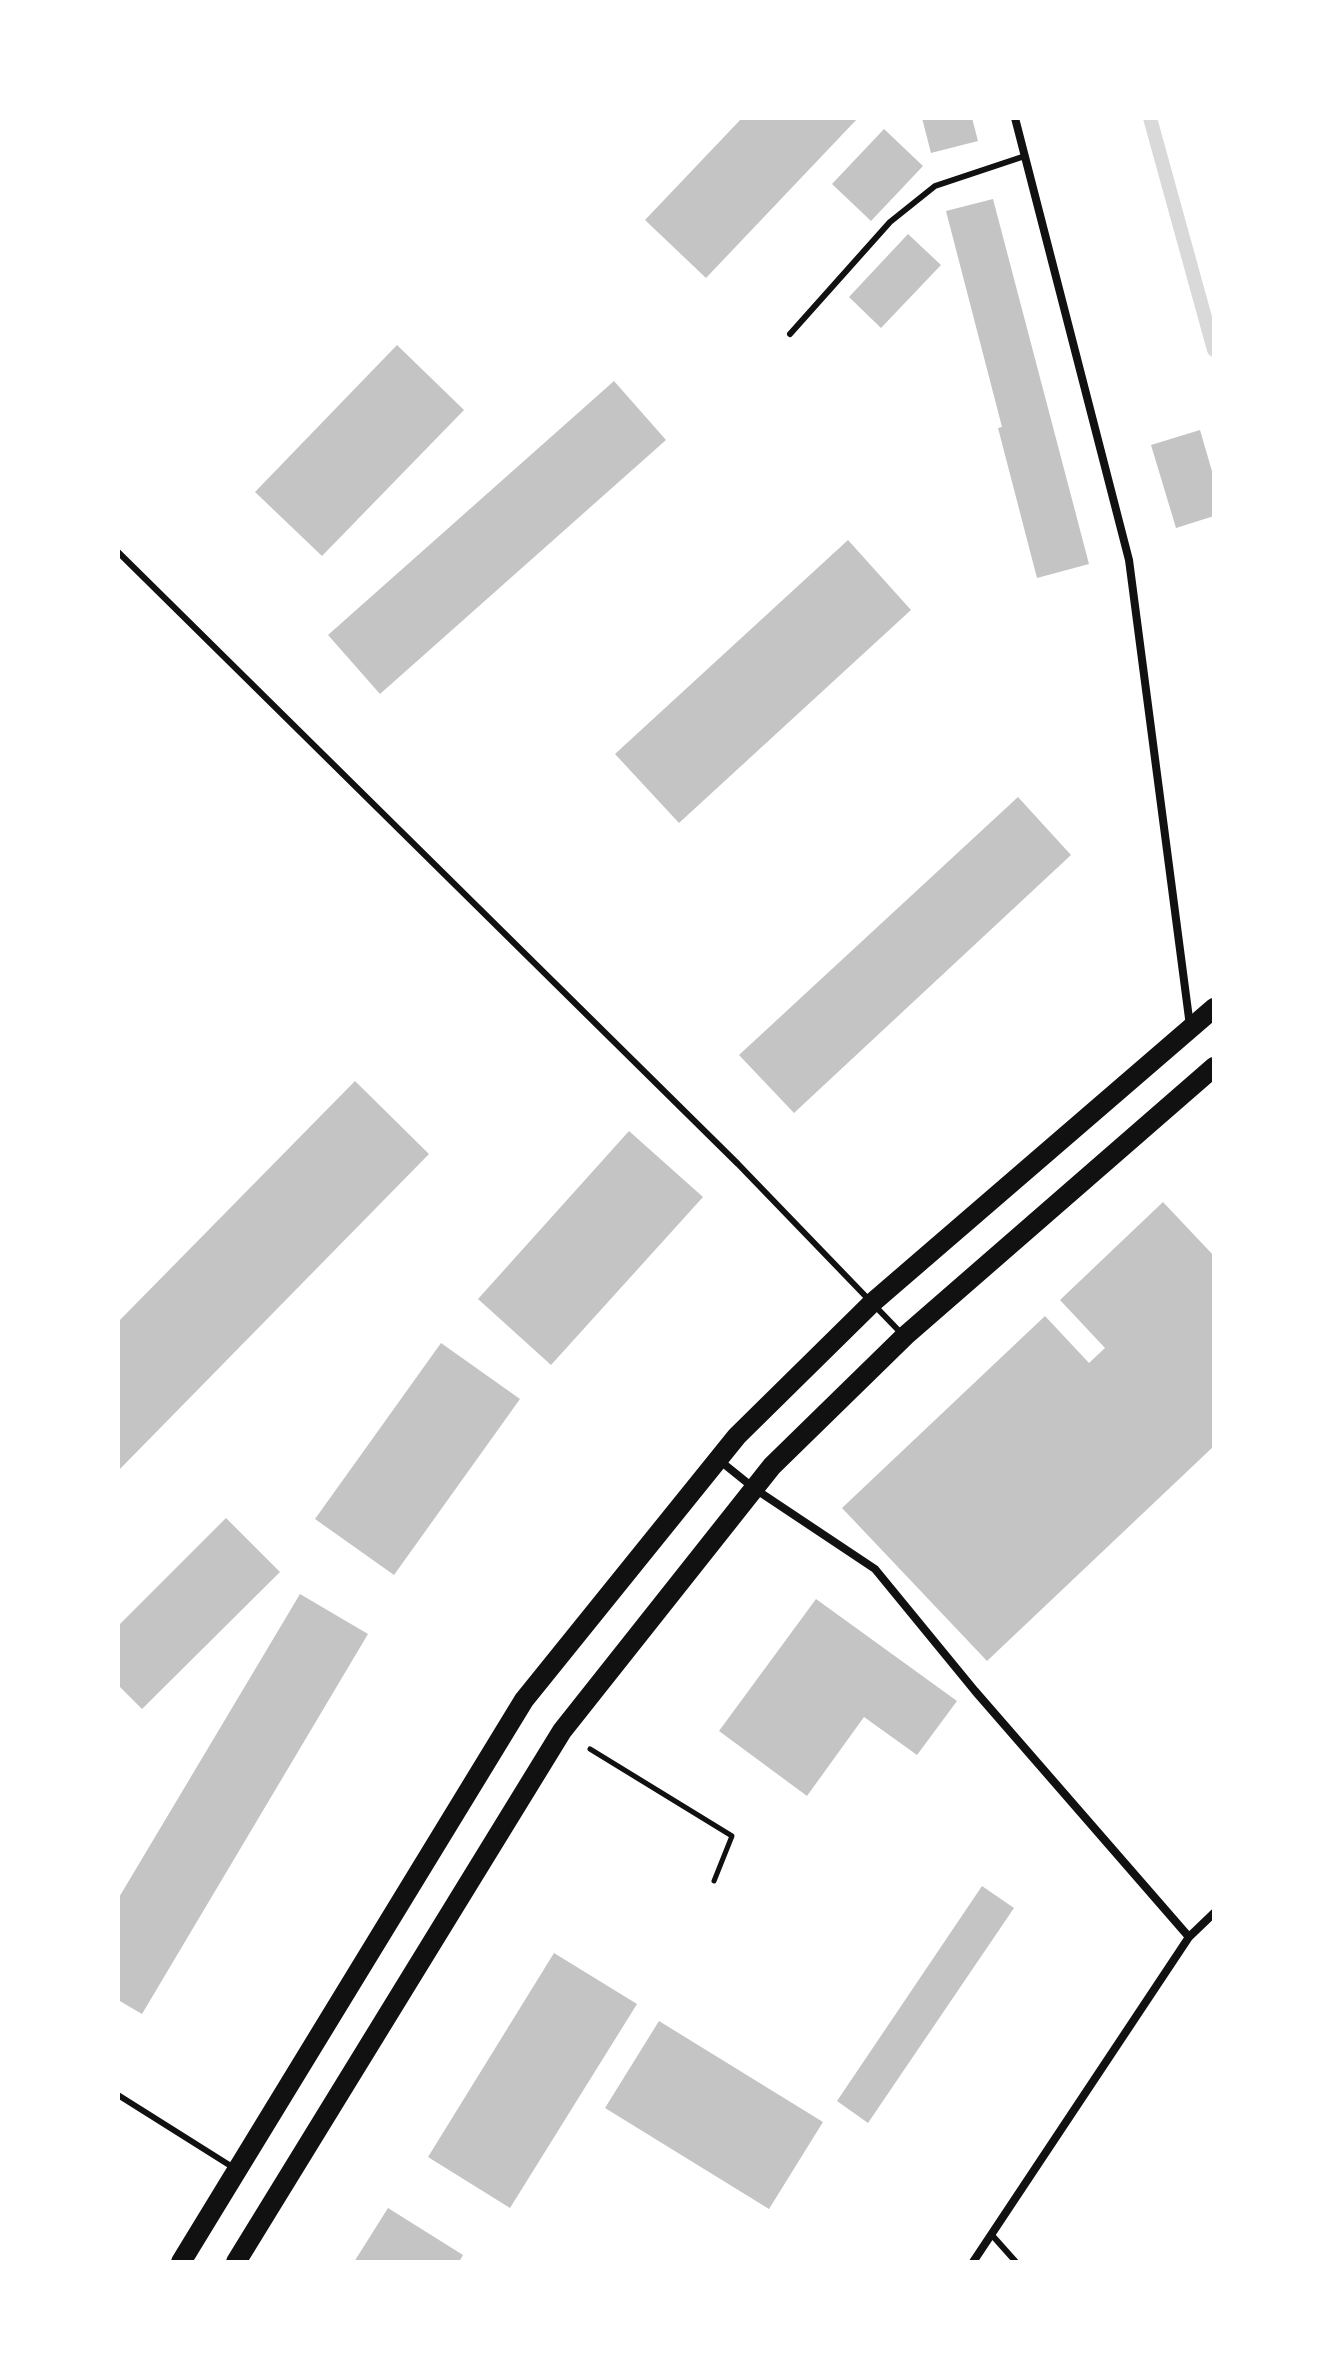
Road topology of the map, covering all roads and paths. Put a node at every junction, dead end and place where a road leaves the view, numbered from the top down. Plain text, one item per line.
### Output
1 (1015, 118) edge
2 (1025, 156) junction
3 (790, 334) dead end
4 (118, 552) edge
5 (1214, 1008) edge
6 (1190, 1026) junction
7 (1214, 1067) edge
8 (872, 1303) junction
9 (905, 1336) junction
10 (719, 1460) junction
11 (755, 1489) junction
12 (562, 1731) junction
13 (714, 1881) dead end
14 (1214, 1913) edge
15 (1189, 1937) junction
16 (118, 2095) edge
17 (237, 2170) junction
18 (991, 2234) junction
19 (181, 2262) edge
20 (236, 2262) edge
21 (973, 2262) edge
22 (1016, 2262) edge

1 - 2 street
2 - 3 lane
2 - 6 street
4 - 8 lane
5 - 6 main road
6 - 8 main road
7 - 9 main road
8 - 9 lane
8 - 10 main road
9 - 11 main road
10 - 11 street
10 - 17 main road
11 - 12 main road
11 - 15 street
12 - 13 path
12 - 20 main road
14 - 15 street
15 - 18 street
16 - 17 lane
17 - 19 main road
18 - 21 street
18 - 22 lane

